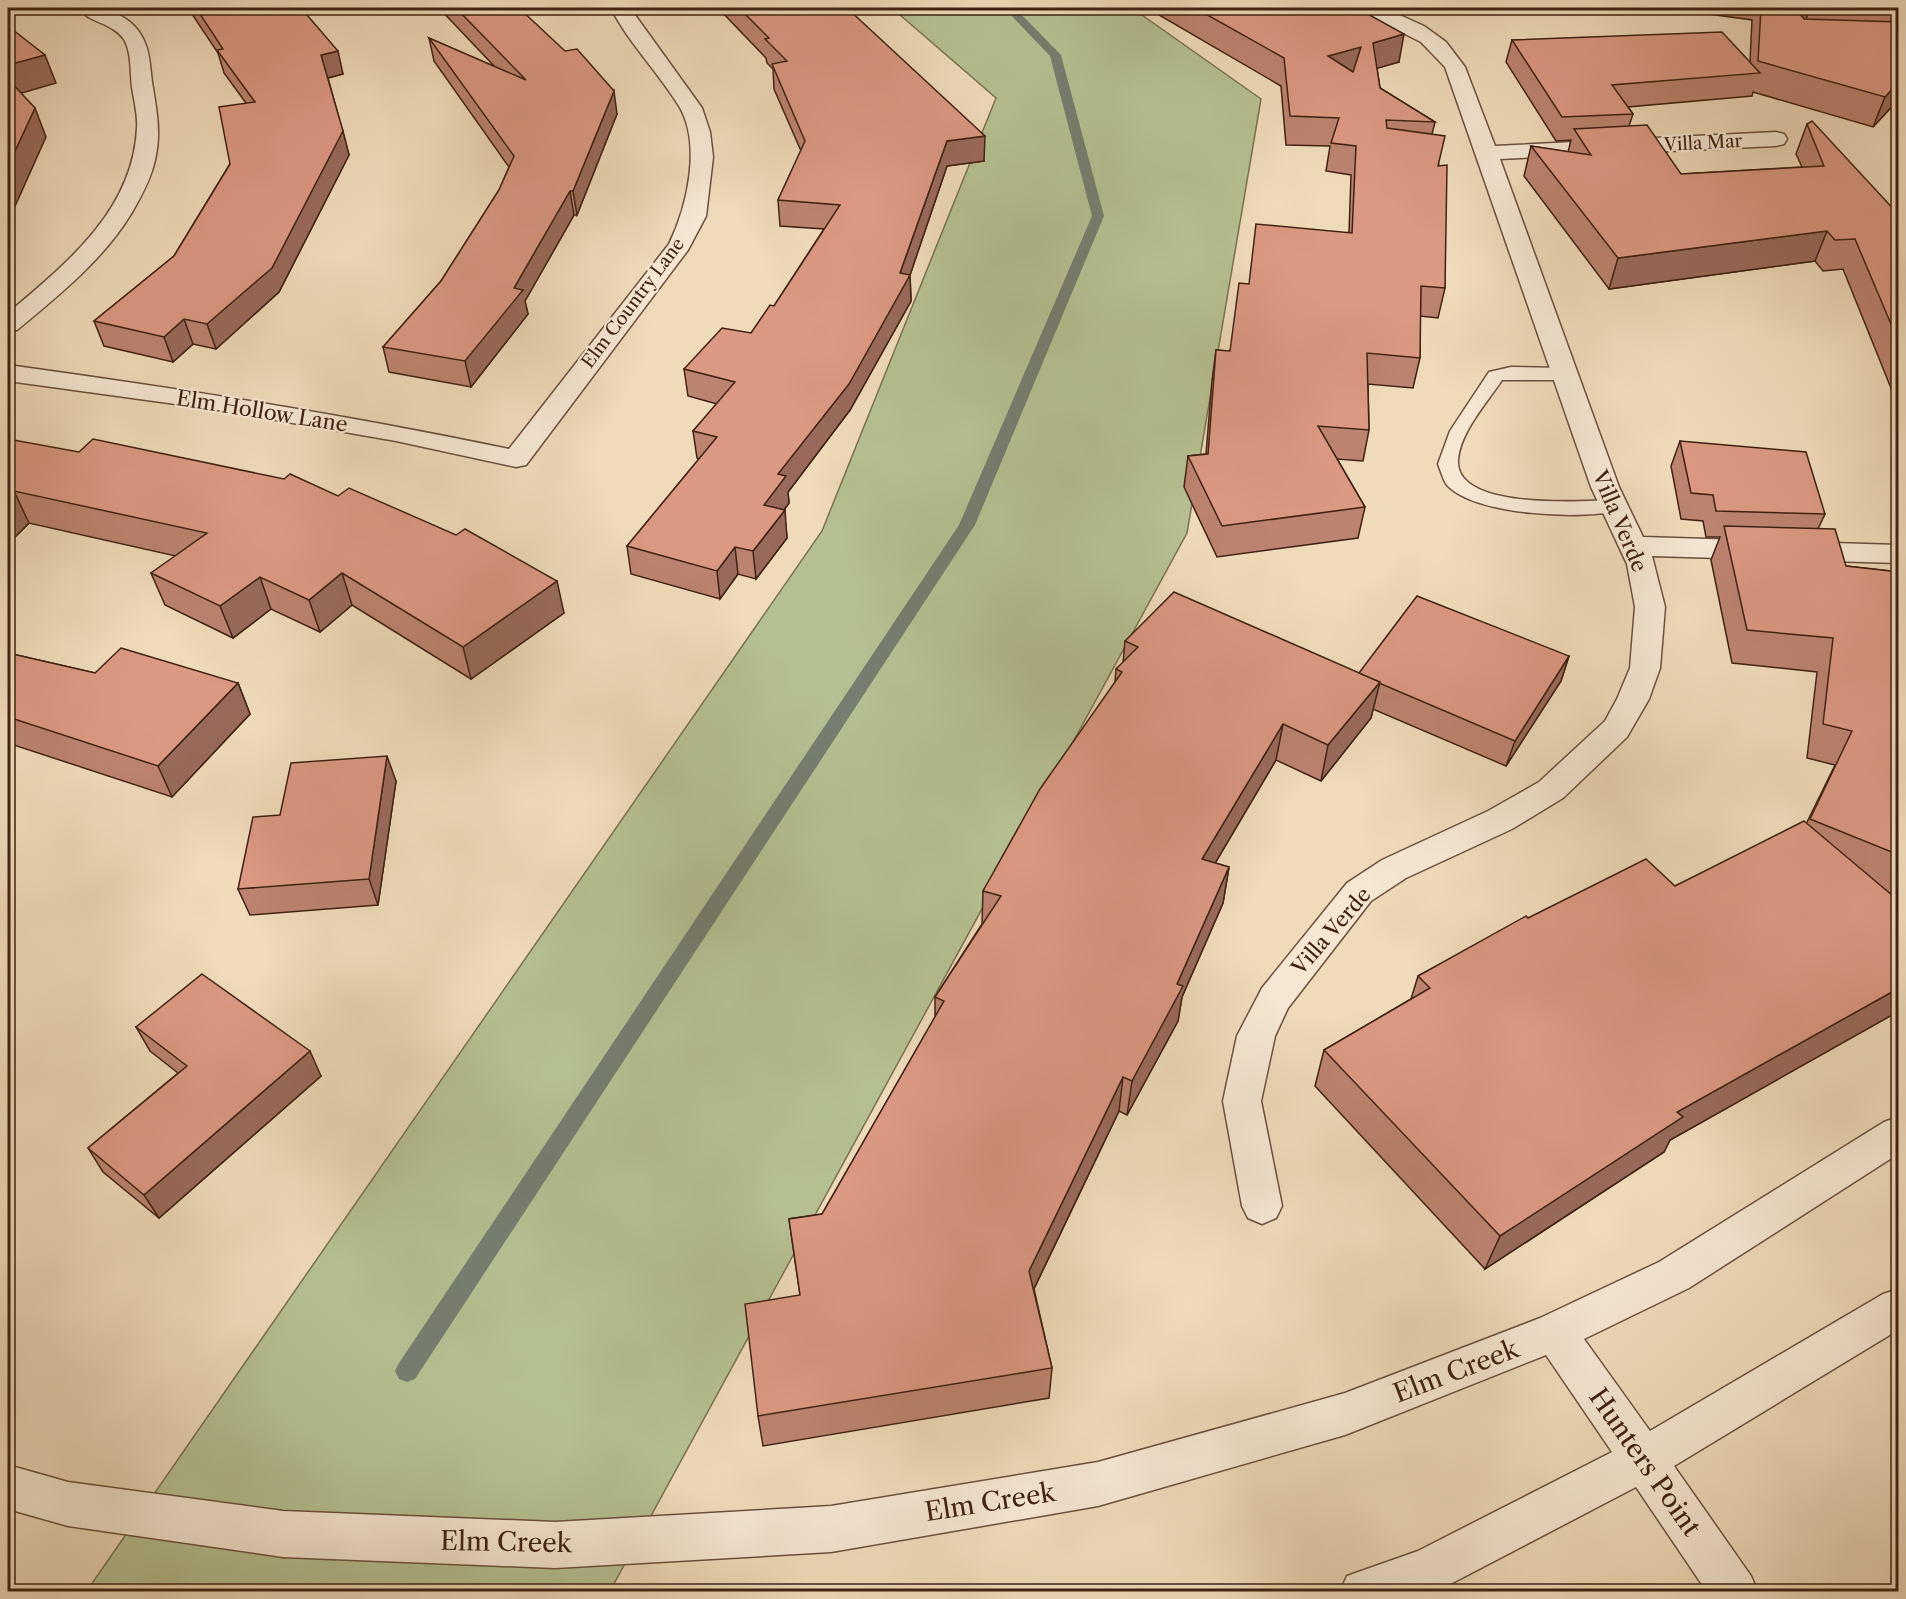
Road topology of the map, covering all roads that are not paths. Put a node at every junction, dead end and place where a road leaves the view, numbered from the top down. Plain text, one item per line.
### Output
1 (88, 8) edge
2 (620, 8) edge
3 (1368, 8) edge
4 (1776, 139) dead end
5 (1486, 153) junction
6 (8, 325) edge
7 (8, 373) edge
8 (1563, 374) junction
9 (516, 459) joint
10 (1615, 506) junction
11 (1635, 546) junction
12 (1899, 554) edge
13 (1899, 1134) edge
14 (1262, 1206) dead end
15 (1899, 1308) edge
16 (1555, 1332) junction
17 (1644, 1459) junction
18 (8, 1487) edge
19 (1363, 1592) edge
20 (1735, 1592) edge

1 - 6 street
2 - 9 street, Elm Country Lane
3 - 5 street, Villa Verde
4 - 5 street, Villa Mar
5 - 8 street, Villa Verde
7 - 9 street, Elm Hollow Lane
8 - 10 street, Villa Verde
8 - 10 lane
10 - 11 street, Villa Verde
11 - 12 street
11 - 14 street, Villa Verde
13 - 16 street, Elm Creek
15 - 17 street
16 - 17 street, Hunters Point
16 - 18 street, Elm Creek
17 - 19 street
17 - 20 street, Hunters Point

